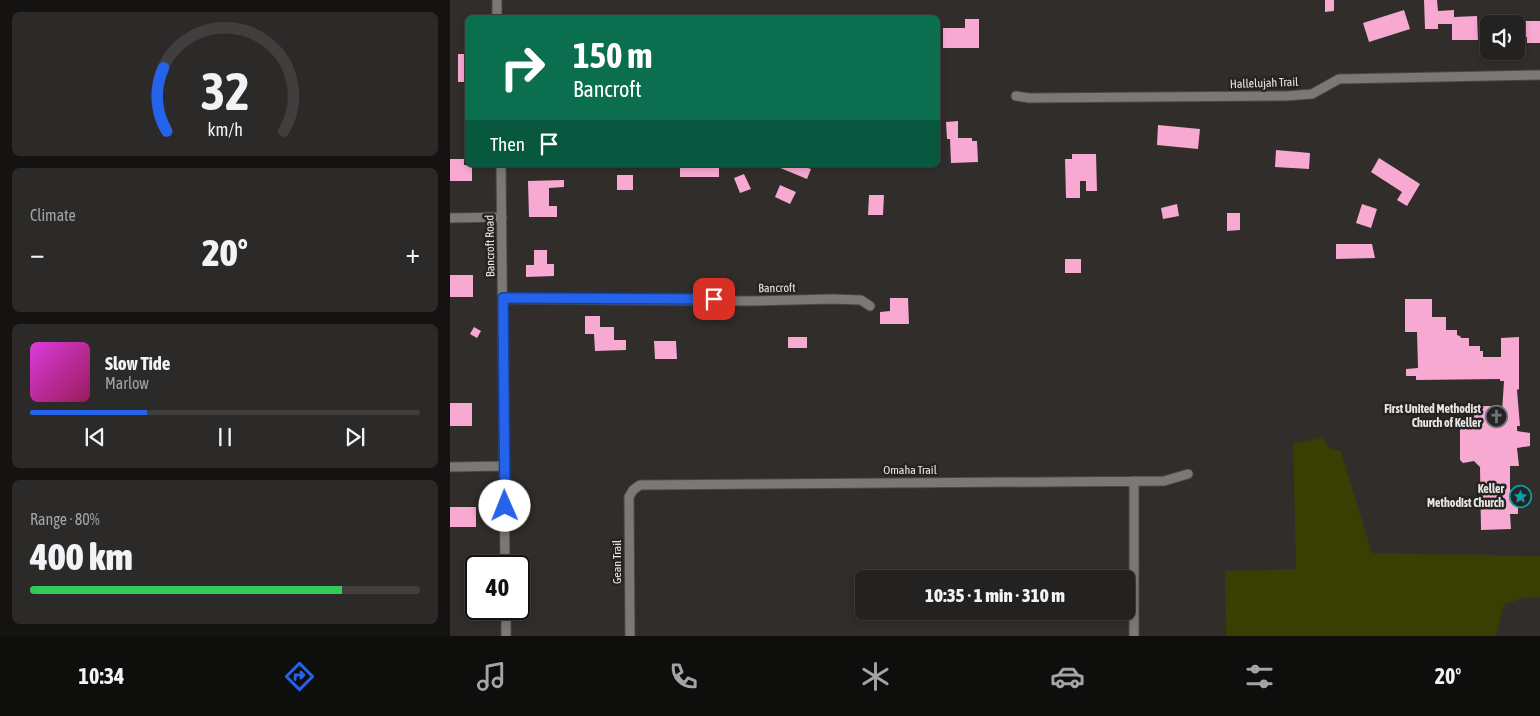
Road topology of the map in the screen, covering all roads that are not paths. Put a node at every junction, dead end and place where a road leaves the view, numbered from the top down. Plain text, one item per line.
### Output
1 (497, 0) edge
2 (497, 15) edge
3 (1540, 74) edge
4 (1016, 96) dead end
5 (501, 167) edge
6 (502, 217) junction
7 (450, 218) edge
8 (503, 298) junction
9 (870, 306) dead end
10 (504, 466) junction
11 (450, 467) edge
12 (1188, 474) dead end
13 (1134, 481) junction
14 (633, 490) joint
15 (505, 555) edge
16 (506, 620) edge
17 (506, 636) edge
18 (630, 636) edge
19 (1134, 636) edge

1 - 2 street
3 - 4 street, Hallelujah Trail
5 - 6 street, Bancroft Road
6 - 7 street
6 - 8 street, Bancroft Road
8 - 9 street, Bancroft
8 - 10 street, Bancroft Road
10 - 11 street
10 - 15 street, Bancroft Road
12 - 13 street, Omaha Trail
13 - 14 street, Omaha Trail
13 - 19 street
14 - 18 street, Gean Trail
16 - 17 street

